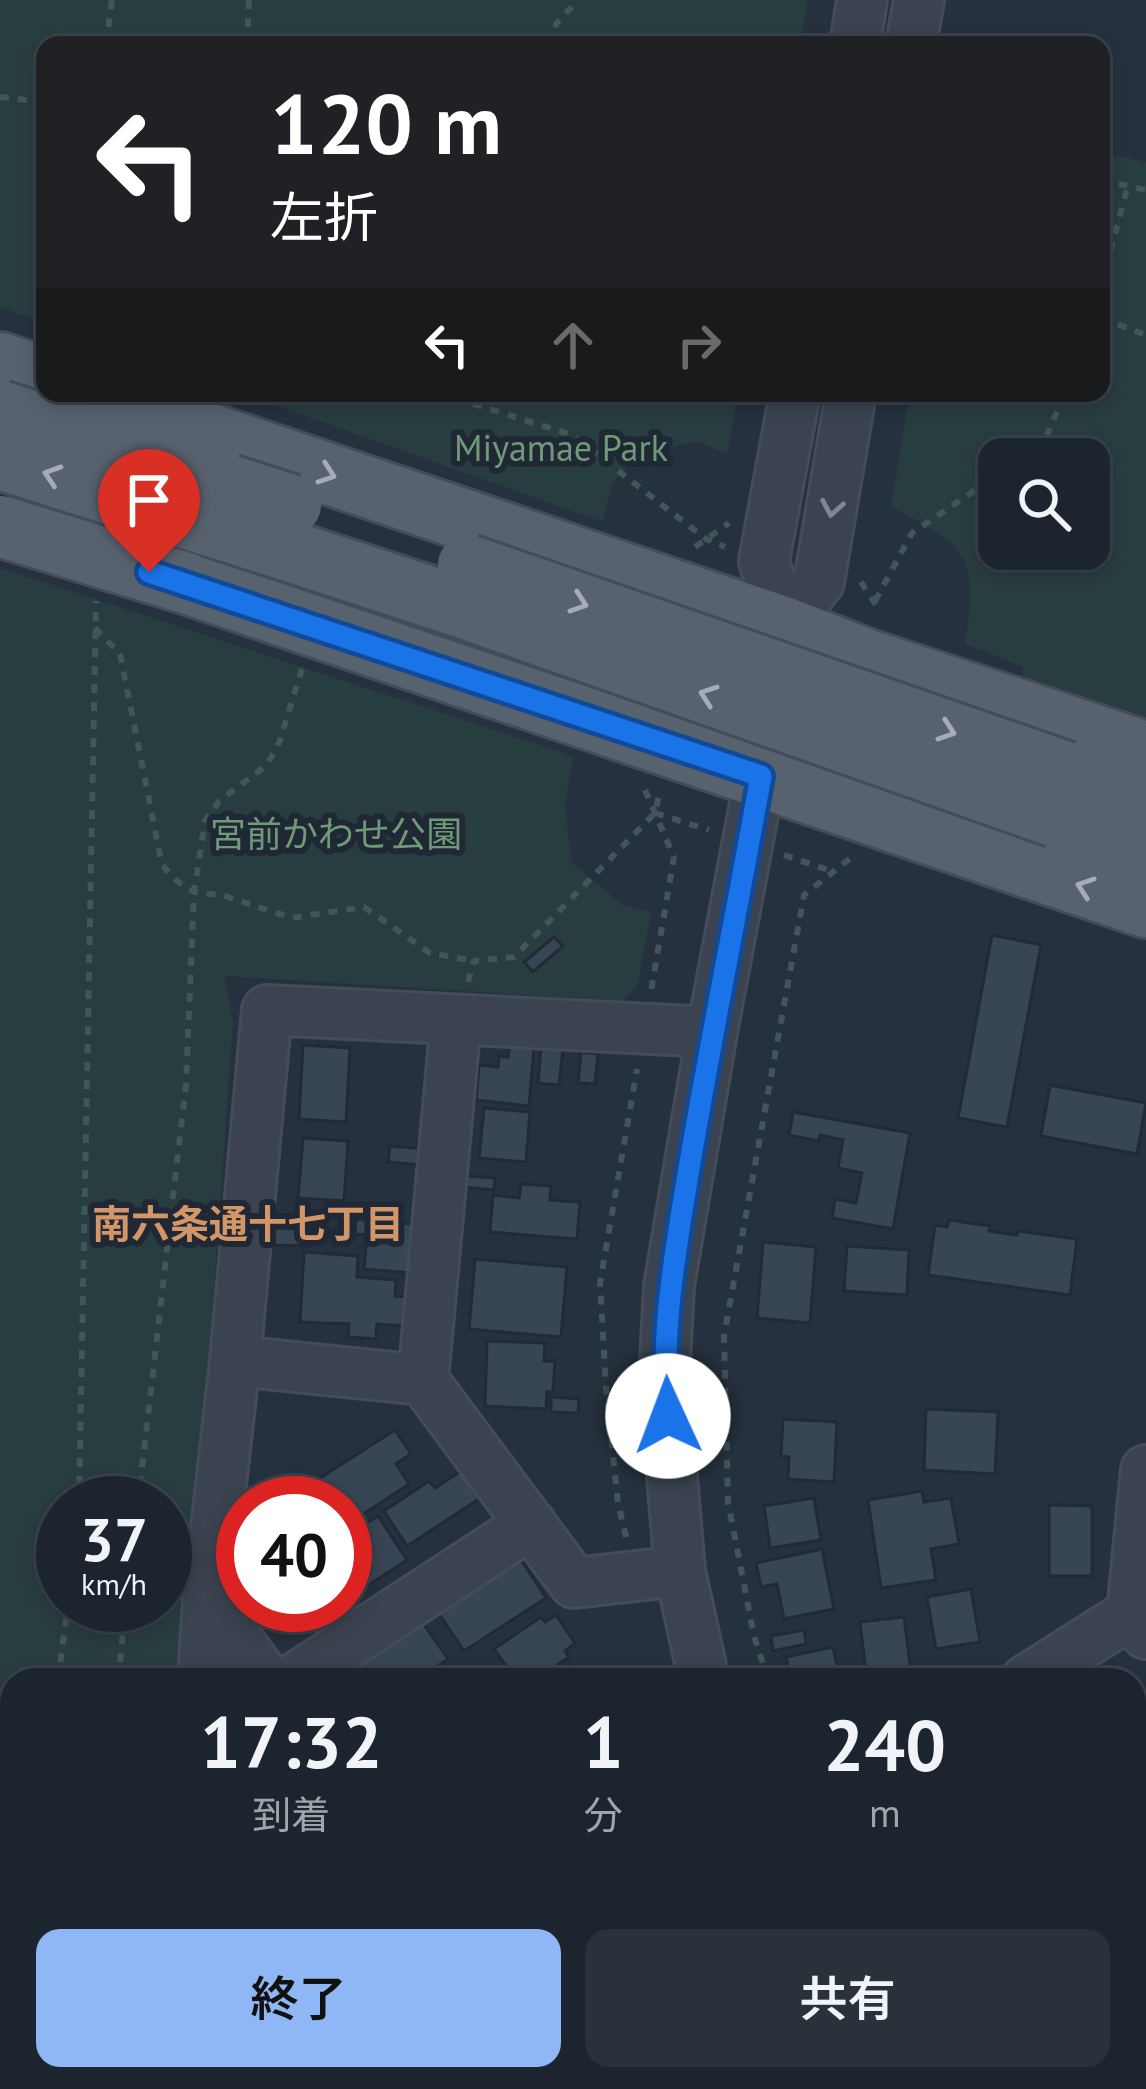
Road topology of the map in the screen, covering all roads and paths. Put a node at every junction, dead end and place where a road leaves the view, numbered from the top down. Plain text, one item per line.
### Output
1 (112, 0) edge
2 (249, 0) edge
3 (578, 0) edge
4 (862, 0) edge
5 (919, 0) edge
6 (107, 36) edge
7 (247, 36) edge
8 (553, 36) edge
9 (856, 36) edge
10 (913, 36) edge
11 (0, 97) edge
12 (36, 101) edge
13 (1110, 182) edge
14 (1129, 185) junction
15 (1146, 190) edge
16 (1110, 254) edge
17 (1110, 322) edge
18 (1146, 335) edge
19 (0, 363) edge
20 (36, 375) edge
21 (116, 402) edge
22 (468, 402) edge
23 (793, 402) edge
24 (849, 402) edge
25 (1061, 402) edge
26 (0, 411) edge
27 (1043, 438) edge
28 (0, 459) edge
29 (978, 488) edge
30 (735, 519) dead end
31 (0, 526) edge
32 (287, 527) junction
33 (706, 539) junction
34 (691, 550) dead end
35 (857, 574) dead end
36 (96, 581) dead end
37 (874, 603) junction
38 (886, 622) dead end
39 (784, 627) junction
40 (95, 628) junction
41 (306, 656) dead end
42 (1146, 752) edge
43 (1060, 771) junction
44 (761, 776) junction
45 (640, 778) dead end
46 (1146, 799) edge
47 (656, 813) junction
48 (1146, 848) edge
49 (674, 857) dead end
50 (1023, 866) junction
51 (831, 871) dead end
52 (194, 892) junction
53 (1146, 907) edge
54 (474, 962) junction
55 (456, 1020) junction
56 (712, 1033) junction
57 (235, 1361) junction
58 (423, 1380) junction
59 (1146, 1470) edge
60 (80, 1476) edge
61 (141, 1476) edge
62 (531, 1524) junction
63 (680, 1571) junction
64 (208, 1600) junction
65 (1139, 1623) edge
66 (64, 1632) edge
67 (123, 1632) edge
68 (60, 1668) edge
69 (119, 1668) edge
70 (203, 1668) edge
71 (258, 1668) edge
72 (310, 1668) edge
73 (701, 1668) edge
74 (764, 1668) edge
75 (1050, 1668) edge

1 - 6 path
2 - 7 path
3 - 8 path
4 - 9 street
5 - 10 street
11 - 12 path
13 - 14 path
14 - 15 path
14 - 16 path
17 - 18 path
19 - 20 main road
21 -> 39 main road, bridge
22 - 33 path
23 - 39 street
24 -> 39 street
25 - 27 path
26 - 32 main road, bridge
32 -> 28 main road, bridge
29 - 37 path
30 - 33 path
31 - 44 main road, bridge
32 - 43 main road, bridge
33 - 34 path
35 - 37 path
36 - 40 path
37 - 38 path
39 -> 43 main road
39 - 44 street
40 - 52 path
40 - 60 path
41 - 52 path
42 - 43 main road
43 - 46 main road
43 - 48 main road
43 - 50 main road
44 - 50 main road
44 - 56 street
45 - 47 path
47 - 49 path
47 - 54 path
53 -> 50 main road
51 - 74 path
52 - 54 path
52 - 61 path
54 - 55 path
55 - 56 street
55 - 57 street
55 - 58 street
56 - 63 street
57 - 58 street
57 - 64 street
58 - 62 street
59 - 65 street
62 - 63 street
62 - 72 street
63 - 73 street
64 - 70 street
64 - 71 street
65 - 75 street
66 - 68 path
67 - 69 path

